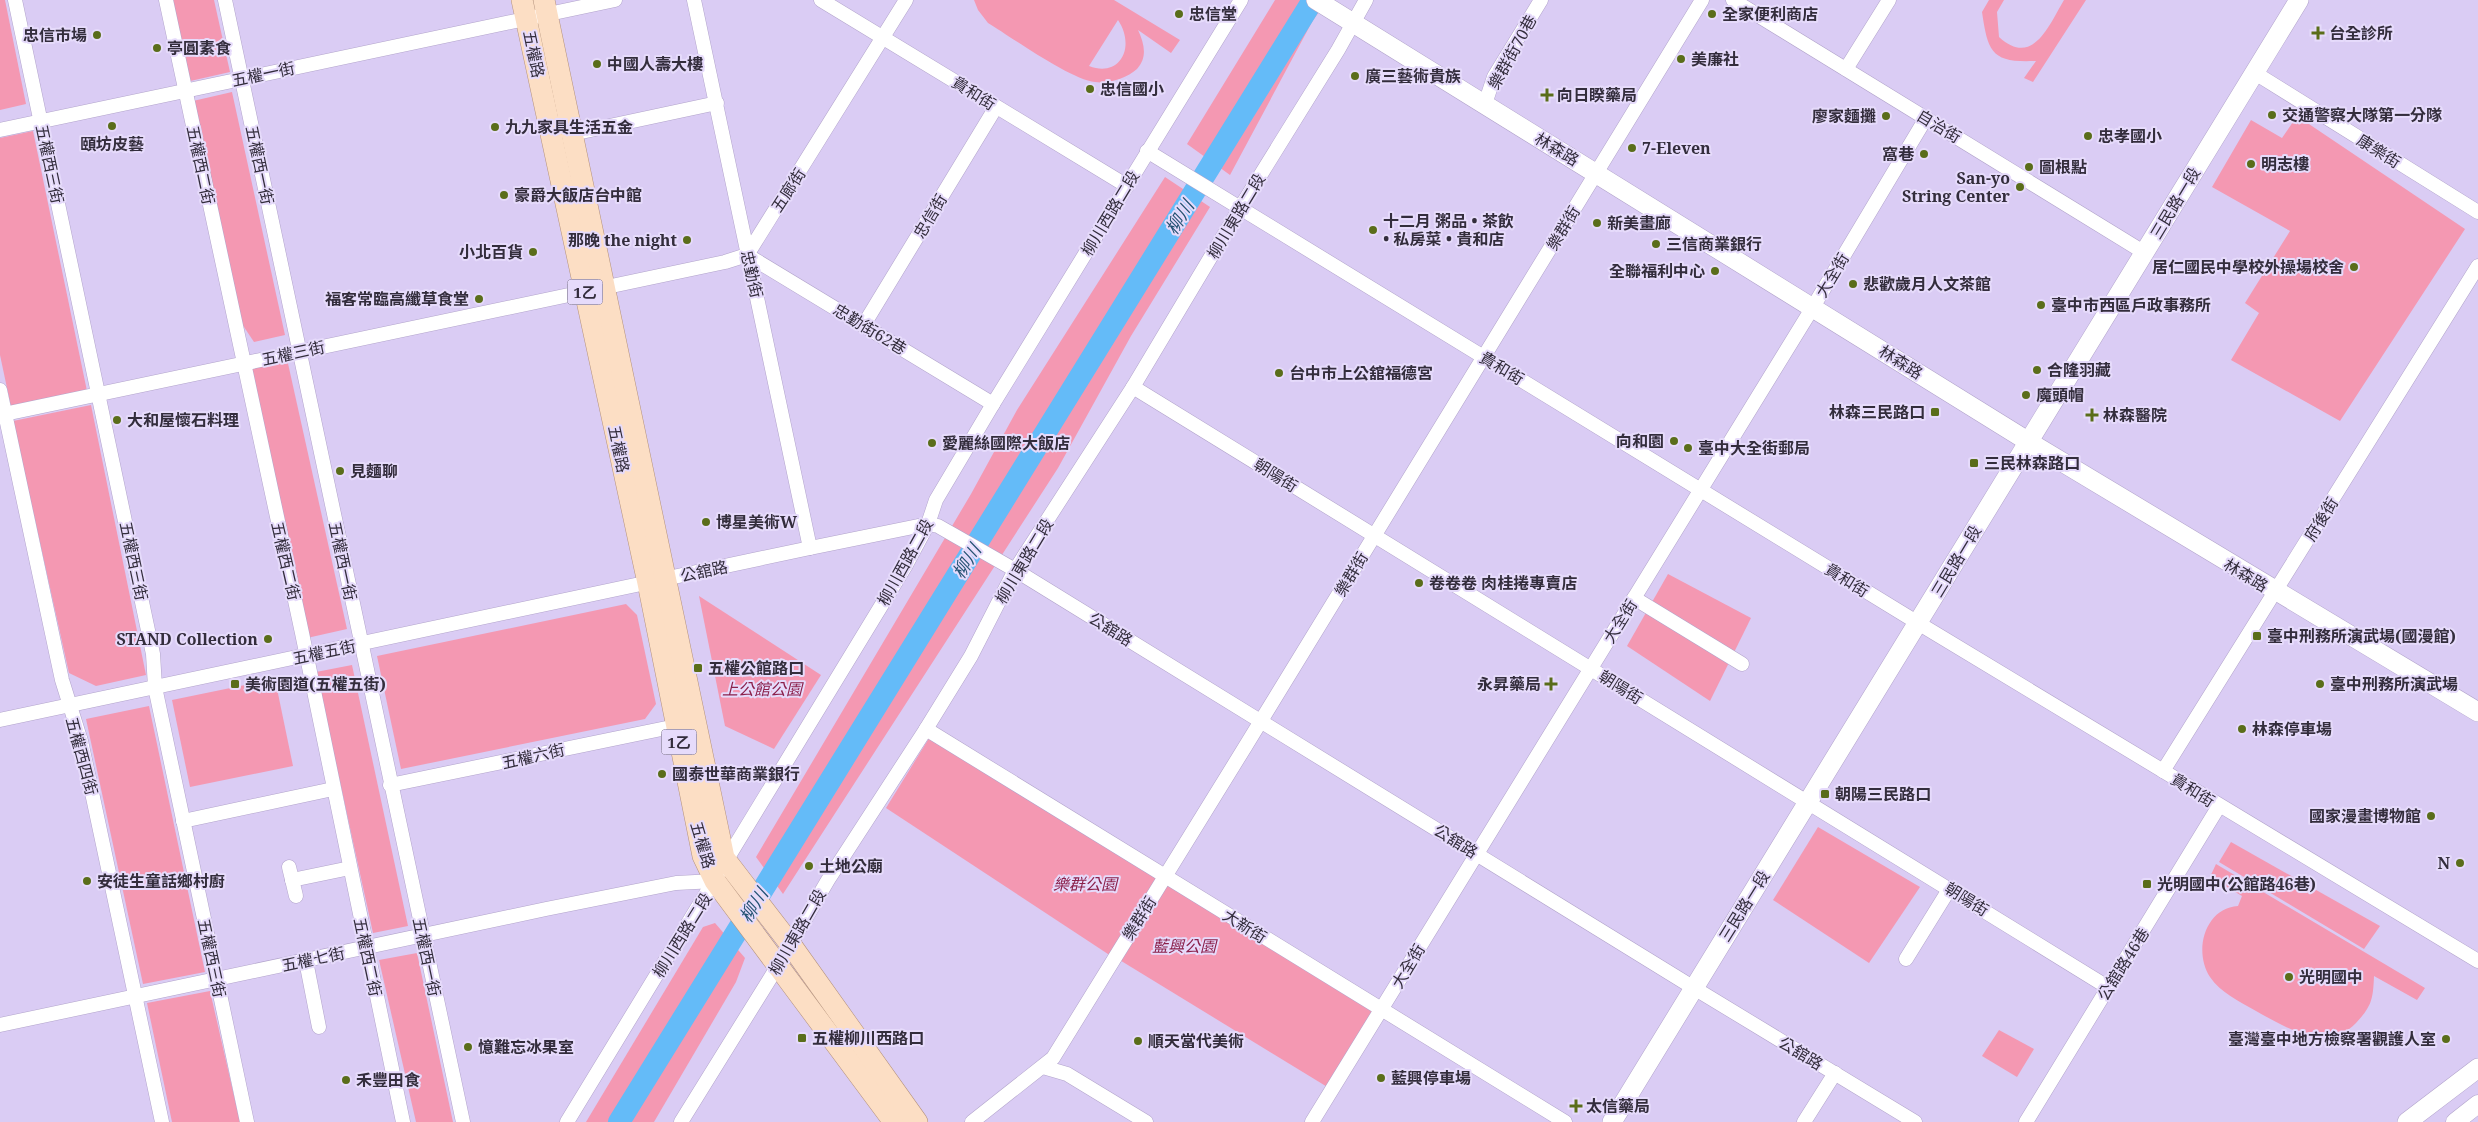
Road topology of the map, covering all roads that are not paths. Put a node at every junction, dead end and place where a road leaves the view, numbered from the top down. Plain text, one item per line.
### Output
1 (15, 0) edge
2 (166, 0) edge
3 (225, 0) edge
4 (615, 0) edge
5 (694, 0) edge
6 (821, 0) edge
7 (906, 0) edge
8 (1241, 0) edge
9 (1366, 0) edge
10 (1541, 0) edge
11 (1702, 0) edge
12 (1734, 0) edge
13 (1889, 0) edge
14 (2299, 0) edge
15 (1322, 4) edge
16 (546, 7) edge
17 (524, 9) edge
18 (1353, 22) junction
19 (883, 38) junction
20 (1846, 69) junction
21 (2255, 73) junction
22 (242, 78) junction
23 (186, 90) junction
24 (717, 103) junction
25 (1485, 104) junction
26 (996, 107) junction
27 (1926, 118) junction
28 (41, 122) junction
29 (0, 130) edge
30 (572, 134) junction
31 (1147, 151) junction
32 (1597, 172) junction
33 (1127, 186) junction
34 (1240, 208) junction
35 (2478, 212) edge
36 (2145, 253) junction
37 (747, 255) junction
38 (2478, 266) edge
39 (595, 289) junction
40 (1813, 307) junction
41 (863, 326) junction
42 (299, 352) junction
43 (1483, 357) junction
44 (243, 363) junction
45 (1133, 387) junction
46 (0, 390) edge
47 (98, 394) junction
48 (993, 404) junction
49 (2, 414) edge
50 (2029, 442) junction
51 (1700, 490) junction
52 (928, 524) junction
53 (1374, 536) junction
54 (810, 548) junction
55 (1015, 570) junction
56 (658, 581) junction
57 (2276, 592) junction
58 (1634, 598) junction
59 (1918, 623) junction
60 (360, 644) junction
61 (306, 656) junction
62 (1742, 664) dead end
63 (1591, 668) junction
64 (155, 687) junction
65 (69, 706) junction
66 (2478, 712) edge
67 (0, 720) edge
68 (1260, 722) junction
69 (676, 726) junction
70 (926, 729) junction
71 (2163, 771) junction
72 (390, 785) junction
73 (333, 789) junction
74 (1808, 802) junction
75 (2219, 806) junction
76 (183, 821) junction
77 (1477, 854) junction
78 (350, 868) junction
79 (732, 870) junction
80 (1165, 876) junction
81 (720, 888) junction
82 (1950, 888) junction
83 (296, 896) dead end
84 (423, 937) junction
85 (791, 945) junction
86 (366, 948) junction
87 (1906, 959) dead end
88 (306, 961) junction
89 (2478, 962) edge
90 (779, 964) junction
91 (217, 979) junction
92 (1694, 988) junction
93 (2109, 988) junction
94 (135, 997) junction
95 (1381, 1010) junction
96 (0, 1026) edge
97 (320, 1027) dead end
98 (1044, 1067) junction
99 (2478, 1068) edge
100 (1835, 1073) junction
101 (2478, 1104) edge
102 (162, 1122) edge
103 (247, 1122) edge
104 (403, 1122) edge
105 (463, 1122) edge
106 (567, 1122) edge
107 (681, 1122) edge
108 (894, 1122) edge
109 (917, 1122) edge
110 (972, 1122) edge
111 (1146, 1122) edge
112 (1312, 1122) edge
113 (1565, 1122) edge
114 (1612, 1122) edge
115 (1804, 1122) edge
116 (1916, 1122) edge
117 (2026, 1122) edge
118 (2407, 1122) edge
119 (2454, 1122) edge

1 - 28 street, 五權西三街
2 - 23 street, 五權西二街
3 - 22 street, 五權西一街
4 - 16 street
5 - 24 street, 忠勤街
6 - 19 street, 貴和街
7 - 19 street, 五廊街
8 - 31 street, 柳川西路二段
9 - 18 street, 柳川東路二段
10 - 25 street, 樂群街70巷
11 - 32 street, 樂群街
12 - 20 street, 自治街
13 - 20 street
14 - 21 main road, 三民路一段
15 - 18 main road, 林森路
16 - 17 street, 五權一街
16 - 30 main road, 五權路 / 1乙
17 - 22 street, 五權一街
17 - 39 main road, 五權路 / 1乙
18 - 25 main road, 林森路
18 - 34 street, 柳川東路二段
19 - 26 street, 貴和街
19 - 37 street, 五廊街
20 - 27 street, 自治街
21 - 35 street, 康樂街
21 - 36 main road, 三民路一段
22 - 23 street, 五權一街
22 - 42 street, 五權西一街
23 - 28 street, 五權一街
23 - 44 street, 五權西二街
24 - 30 street
24 - 37 street, 忠勤街
25 - 32 main road, 林森路
26 - 33 street, 貴和街
26 - 41 street, 忠信街
27 - 36 street, 自治街
27 - 40 street, 大全街
28 - 29 street, 五權一街
28 - 47 street, 五權西三街
30 - 39 main road, 五權路 / 1乙
31 - 33 street, 柳川西路二段
31 - 34 street, 貴和街
32 - 40 main road, 林森路
32 - 43 street, 樂群街
33 - 48 street, 柳川西路二段
34 - 43 street, 貴和街
34 - 45 street, 柳川東路二段
36 - 50 main road, 三民路一段
37 - 39 street
37 - 41 street, 忠勤街62巷
37 - 54 street, 忠勤街
38 - 57 street, 府後街
39 - 42 street, 五權三街
39 - 56 main road, 五權路 / 1乙
40 - 50 main road, 林森路
40 - 51 street, 大全街
41 - 48 street, 忠勤街62巷
42 - 44 street, 五權三街
42 - 60 street, 五權西一街
43 - 51 street, 貴和街
43 - 53 street, 樂群街
44 - 47 street, 五權三街
44 - 61 street, 五權西二街
45 - 53 street, 朝陽街
45 - 55 street, 柳川東路二段
46 - 49 street, 五權西四街
47 - 49 street, 五權三街
47 - 64 street, 五權西三街
48 - 52 street, 柳川西路二段
49 - 65 street, 五權西四街
50 - 57 main road, 林森路
50 - 59 main road, 三民路一段
51 - 58 street, 大全街
51 - 59 street, 貴和街
52 - 54 street, 公舘路
52 - 55 street, 公舘路
52 - 79 street, 柳川西路二段
53 - 63 street, 朝陽街
53 - 68 street, 樂群街
54 - 56 street, 公舘路
55 - 68 street, 公舘路
55 - 70 street, 柳川東路二段
56 - 60 street, 五權五街
56 - 69 main road, 五權路 / 1乙
56 - 79 main road, 五權路 / 1乙
57 - 66 main road, 林森路
57 - 71 street, 府後街
58 - 62 street
58 - 63 street, 大全街
59 - 71 street, 貴和街
59 - 74 main road, 三民路一段
60 - 61 street, 五權五街
60 - 72 street, 五權西一街
61 - 64 street, 五權五街
61 - 73 street, 五權西二街
63 - 74 street, 朝陽街
63 - 77 street, 大全街
64 - 65 street, 五權五街
64 - 76 street, 五權西三街
65 - 67 street, 五權五街
65 - 94 street, 五權西四街
68 - 77 street, 公舘路
68 - 80 street, 樂群街
69 - 72 street, 五權六街
69 - 81 main road, 五權路 / 1乙
70 - 80 street, 大新街
70 - 85 street, 柳川東路二段
71 - 75 street, 貴和街
72 - 84 street, 五權西一街
73 - 76 street
73 - 78 street, 五權西二街
74 - 82 street, 朝陽街
74 - 92 main road, 三民路一段
75 - 89 street, 貴和街
75 - 93 street, 公舘路46巷
76 - 91 street, 五權西三街
77 - 92 street, 公舘路
77 - 95 street, 大全街
78 - 83 street
78 - 86 street, 五權西二街
79 - 81 street, 柳川西路二段
79 - 85 main road, 1乙
80 - 95 street, 大新街
80 - 98 street, 樂群街
81 - 84 street, 五權七街
81 - 90 main road, 1乙
81 - 106 street, 柳川西路二段
82 - 87 street
82 - 93 street, 朝陽街
84 - 86 street, 五權七街
84 - 105 street, 五權西一街
85 - 90 street, 柳川東路二段
85 - 109 main road, 1乙
86 - 88 street, 五權七街
86 - 104 street, 五權西二街
88 - 91 street, 五權七街
88 - 97 street
90 - 107 street, 柳川東路二段
90 - 108 main road, 1乙
91 - 94 street, 五權七街
91 - 103 street, 五權西三街
92 - 100 street, 公舘路
92 - 114 main road, 三民路一段
93 - 117 street, 公舘路46巷
94 - 96 street, 五權七街
94 - 102 street, 五權西四街
95 - 112 street, 大全街
95 - 113 street, 大新街
98 - 110 street, 樂群街
98 - 111 street
99 - 118 main road
100 - 115 street
100 - 116 street, 公舘路
101 - 119 street

